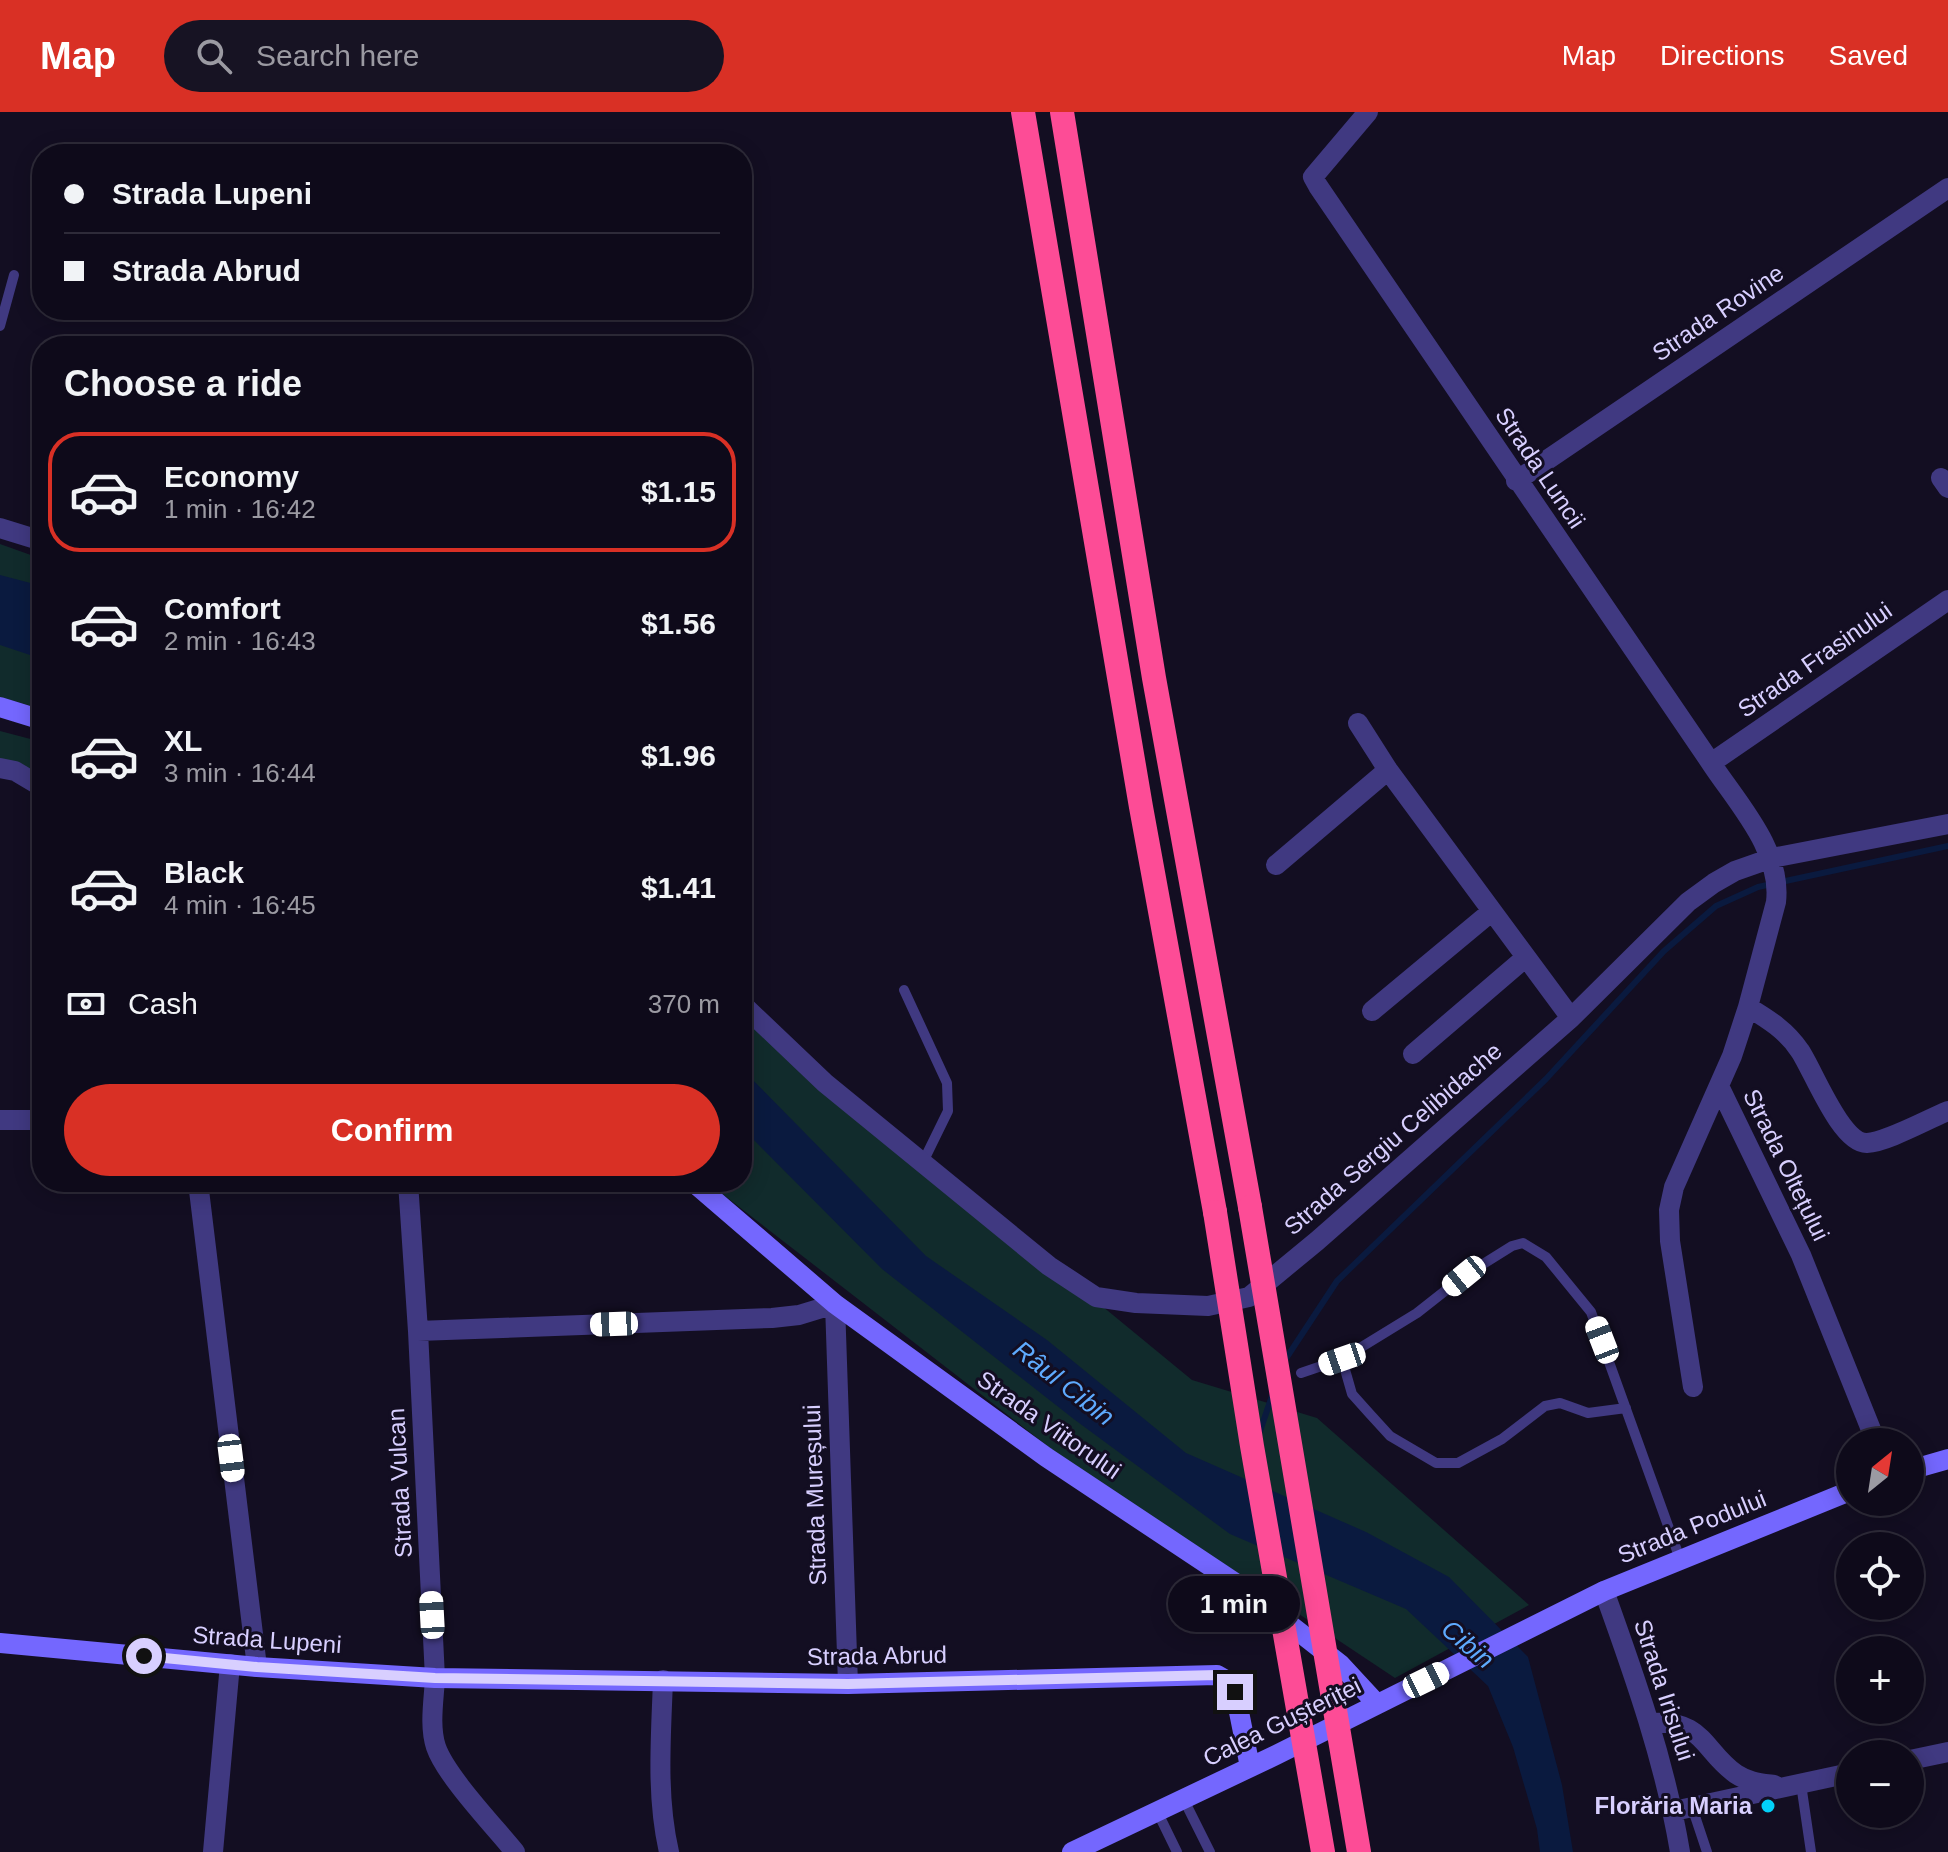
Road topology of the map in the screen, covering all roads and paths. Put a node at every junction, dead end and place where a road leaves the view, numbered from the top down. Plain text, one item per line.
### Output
1 (1023, 112) edge
2 (1062, 112) edge
3 (1368, 112) edge
4 (1948, 188) edge
5 (14, 275) dead end
6 (0, 326) edge
7 (1516, 481) junction
8 (0, 528) edge
9 (32, 538) edge
10 (1948, 600) edge
11 (0, 707) edge
12 (32, 717) edge
13 (1358, 723) dead end
14 (1711, 763) junction
15 (0, 768) edge
16 (1388, 770) junction
17 (32, 781) edge
18 (1948, 824) edge
19 (1772, 864) junction
20 (1276, 865) dead end
21 (1491, 912) junction
22 (1525, 958) junction
23 (904, 990) dead end
24 (1748, 1007) junction
25 (1372, 1011) dead end
26 (752, 1014) edge
27 (1571, 1018) junction
28 (1413, 1054) dead end
29 (1720, 1088) junction
30 (1948, 1111) edge
31 (0, 1120) edge
32 (32, 1120) edge
33 (923, 1162) junction
34 (199, 1192) edge
35 (409, 1192) edge
36 (705, 1192) edge
37 (835, 1304) junction
38 (418, 1331) junction
39 (1342, 1359) junction
40 (1301, 1373) dead end
41 (1693, 1387) dead end
42 (1626, 1408) junction
43 (1870, 1428) edge
44 (1948, 1459) edge
45 (1924, 1466) edge
46 (1836, 1497) edge
47 (1680, 1559) junction
48 (1604, 1591) junction
49 (1556, 1615) joint
50 (0, 1643) edge
51 (230, 1664) junction
52 (257, 1667) junction
53 (435, 1678) junction
54 (663, 1680) junction
55 (848, 1684) junction
56 (1377, 1704) junction
57 (1651, 1723) junction
58 (1948, 1752) edge
59 (1924, 1757) edge
60 (1250, 1767) junction
61 (1836, 1776) edge
62 (1792, 1785) junction
63 (1183, 1798) junction
64 (1683, 1809) junction
65 (1157, 1810) junction
66 (213, 1852) edge
67 (515, 1852) edge
68 (669, 1852) edge
69 (1072, 1852) edge
70 (1177, 1852) edge
71 (1210, 1852) edge
72 (1323, 1852) edge
73 (1359, 1852) edge
74 (1680, 1852) edge
75 (1707, 1852) edge
76 (1811, 1852) edge

1 - 72 highway, bridge
2 - 73 highway, bridge
3 - 7 street, Strada Luncii
4 - 7 street, Strada Rovine
5 - 6 lane
7 - 14 street, Strada Luncii
8 - 9 street
10 - 14 street, Strada Frasinului
11 - 12 street
13 - 16 street
14 - 19 street, Strada Luncii
15 - 17 street
16 - 20 street
16 - 21 street
18 - 19 street, Strada Sergiu Celibidache
19 - 24 street, Strada Oltețului
19 - 27 street, Strada Sergiu Celibidache
21 - 22 street
21 - 25 street
22 - 27 street
22 - 28 street
23 - 33 lane
24 - 29 street, Strada Oltețului
24 - 30 street
26 - 33 street
27 - 33 street, Strada Sergiu Celibidache
29 - 41 street
29 - 43 street, Strada Oltețului
31 - 32 street
34 - 52 street
35 - 38 street, Strada Vulcan
36 - 37 street, Strada Viitorului
37 - 38 street
37 - 55 street, Strada Mureșului
37 - 56 street, Strada Viitorului
38 - 53 street, Strada Vulcan
39 - 40 lane
39 - 42 lane
39 - 42 lane
42 - 47 lane
44 - 45 street
46 - 47 street, Strada Podului
47 - 48 street, Strada Podului
48 - 49 street, Strada Podului
48 - 57 street, Strada Irisului
49 - 56 street, Calea Gușteriței
50 - 51 street, Strada Lupeni
51 - 52 street, Strada Lupeni
51 - 66 street
52 - 53 street, Strada Lupeni
53 - 54 street, Strada Abrud
53 - 67 street, Strada Vulcan
54 - 55 street, Strada Abrud
54 - 68 street
55 - 60 street, Strada Abrud
56 - 60 street, Calea Gușteriței
57 - 62 street
57 - 64 street, Strada Irisului
58 - 59 street
60 - 63 street, Calea Gușteriței
61 - 62 street
62 - 64 street
62 - 76 lane
63 - 65 street, Calea Gușteriței
63 - 71 lane
64 - 74 street, Strada Irisului
64 - 75 lane
65 - 69 street, Calea Gușteriței
65 - 70 lane

